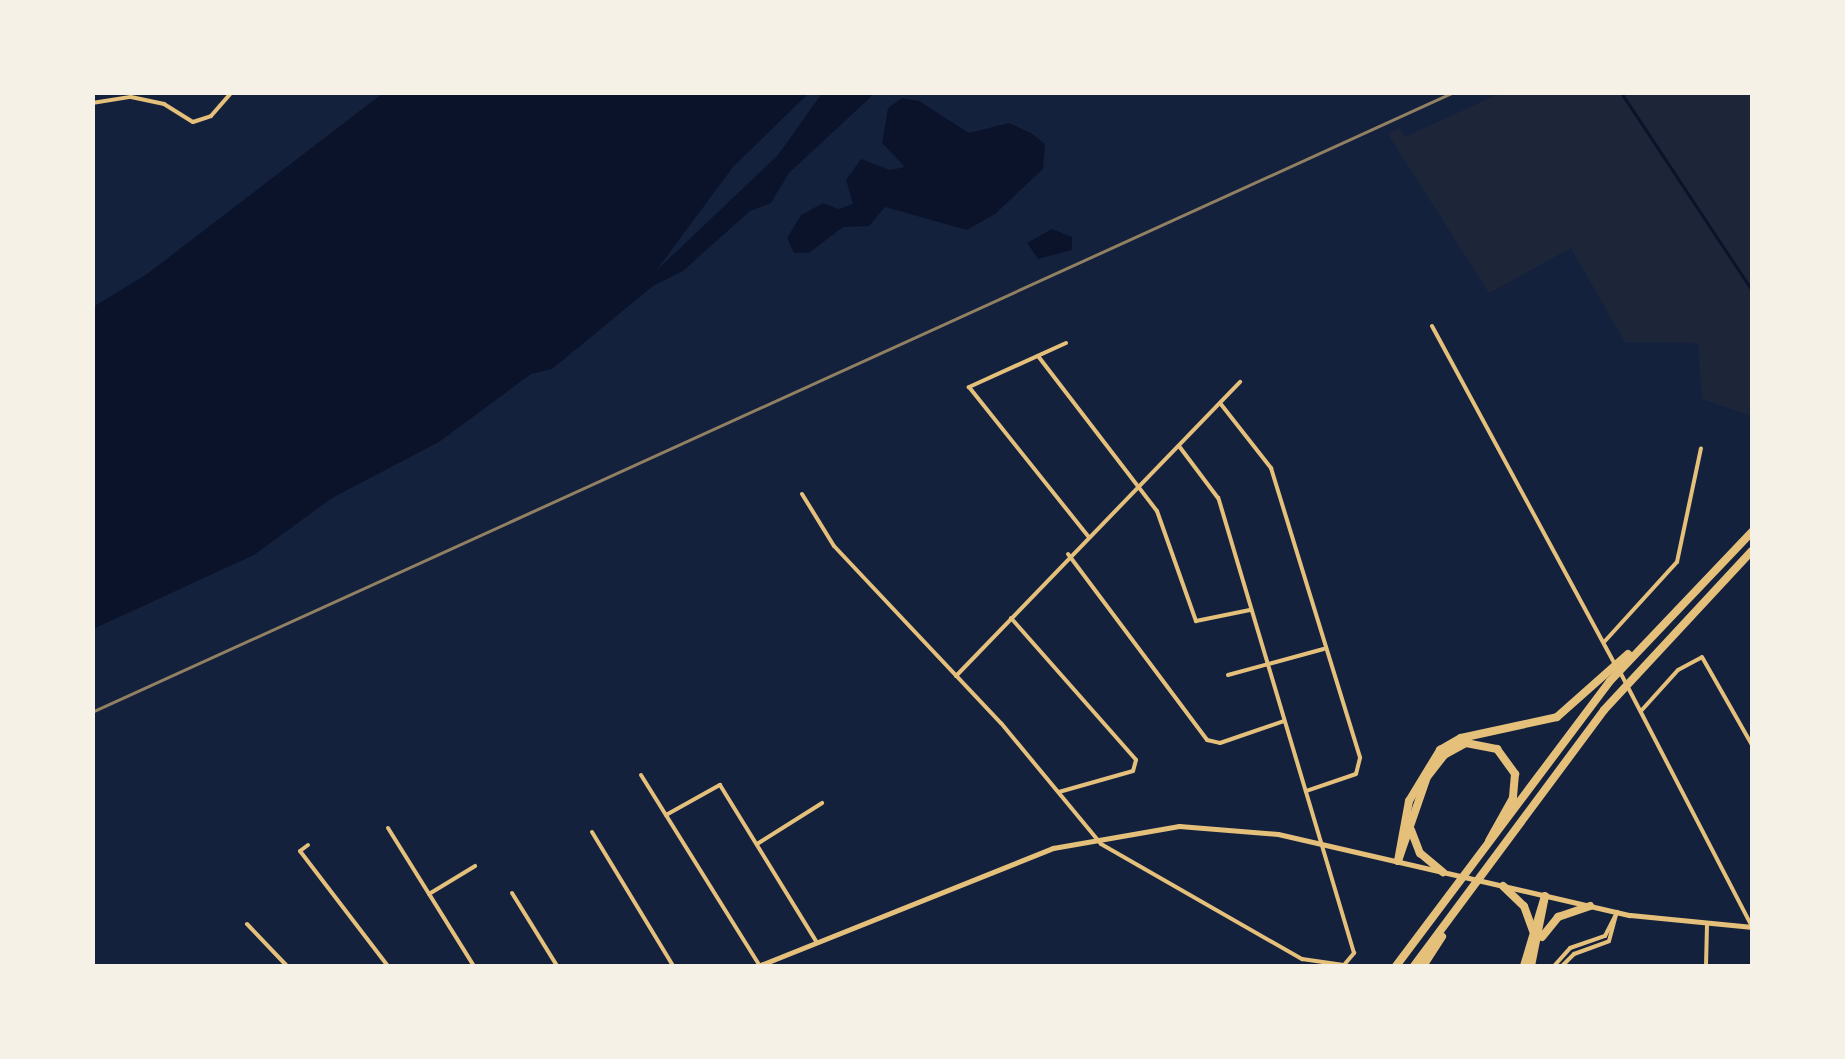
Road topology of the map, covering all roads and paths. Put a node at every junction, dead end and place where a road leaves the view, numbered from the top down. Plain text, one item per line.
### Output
1 (232, 92) edge
2 (131, 95) edge
3 (92, 103) edge
4 (1432, 326) dead end
5 (1066, 343) dead end
6 (1038, 356) junction
7 (1240, 382) dead end
8 (1220, 403) junction
9 (1179, 446) junction
10 (1701, 448) dead end
11 (1138, 490) junction
12 (802, 494) dead end
13 (1752, 532) edge
14 (1088, 536) junction
15 (1752, 551) edge
16 (1068, 554) junction
17 (1250, 610) junction
18 (1011, 618) junction
19 (1603, 642) junction
20 (1326, 648) junction
21 (1637, 650) junction
22 (1267, 666) junction
23 (956, 676) junction
24 (1228, 676) dead end
25 (1641, 711) junction
26 (1284, 721) junction
27 (1752, 745) edge
28 (641, 775) dead end
29 (1306, 791) junction
30 (1059, 792) junction
31 (822, 802) dead end
32 (666, 815) junction
33 (1410, 821) junction
34 (388, 828) dead end
35 (592, 832) dead end
36 (1096, 837) junction
37 (1320, 842) junction
38 (757, 844) junction
39 (308, 845) dead end
40 (1488, 849) junction
41 (1398, 861) junction
42 (475, 866) dead end
43 (1446, 873) junction
44 (1501, 886) junction
45 (512, 892) dead end
46 (429, 894) junction
47 (1545, 896) junction
48 (1590, 906) junction
49 (1616, 912) junction
50 (246, 924) dead end
51 (1707, 925) junction
52 (1752, 928) edge
53 (1444, 930) junction
54 (1535, 941) junction
55 (817, 943) junction
56 (287, 966) edge
57 (388, 966) edge
58 (474, 966) edge
59 (557, 966) edge
60 (673, 966) edge
61 (759, 966) edge
62 (1396, 966) edge
63 (1414, 966) edge
64 (1423, 966) edge
65 (1527, 966) edge
66 (1554, 966) edge
67 (1562, 966) edge
68 (1706, 966) edge

1 - 2 street
2 - 3 street
4 - 19 street
5 - 6 street
6 - 11 street
6 - 14 street
7 - 8 street
8 - 9 street
8 - 20 street
9 - 11 street
9 - 17 street
10 - 19 street
11 - 14 street
11 - 17 street
12 - 23 street
13 - 21 highway
14 - 16 street
15 - 53 highway
16 - 18 street
16 - 26 street
17 - 22 street
18 - 23 street
18 - 30 street
19 - 25 street
20 - 22 street
20 - 29 street
21 - 40 highway
21 - 41 highway
22 - 24 street
22 - 26 street
23 - 30 street
25 - 27 street
25 - 52 street
26 - 29 street
28 - 32 street
29 - 37 street
30 - 36 street
31 - 38 street
32 - 38 street
32 - 61 street
33 - 40 highway
33 - 41 highway
33 - 43 highway
34 - 46 street
35 - 60 street
36 - 37 main road
36 - 37 street
36 - 55 main road
37 - 41 main road
38 - 55 street
39 - 57 street
40 - 62 highway
41 - 43 main road
42 - 46 street
43 - 44 main road
44 - 47 main road
44 - 54 highway
45 - 59 street
46 - 58 street
47 - 48 main road
47 - 54 highway
48 - 49 main road
48 - 54 highway
49 - 51 main road
49 - 66 street
49 - 67 street
50 - 56 street
51 - 52 main road
51 - 68 street
53 - 63 highway
53 - 64 highway
54 - 65 highway
55 - 61 main road

